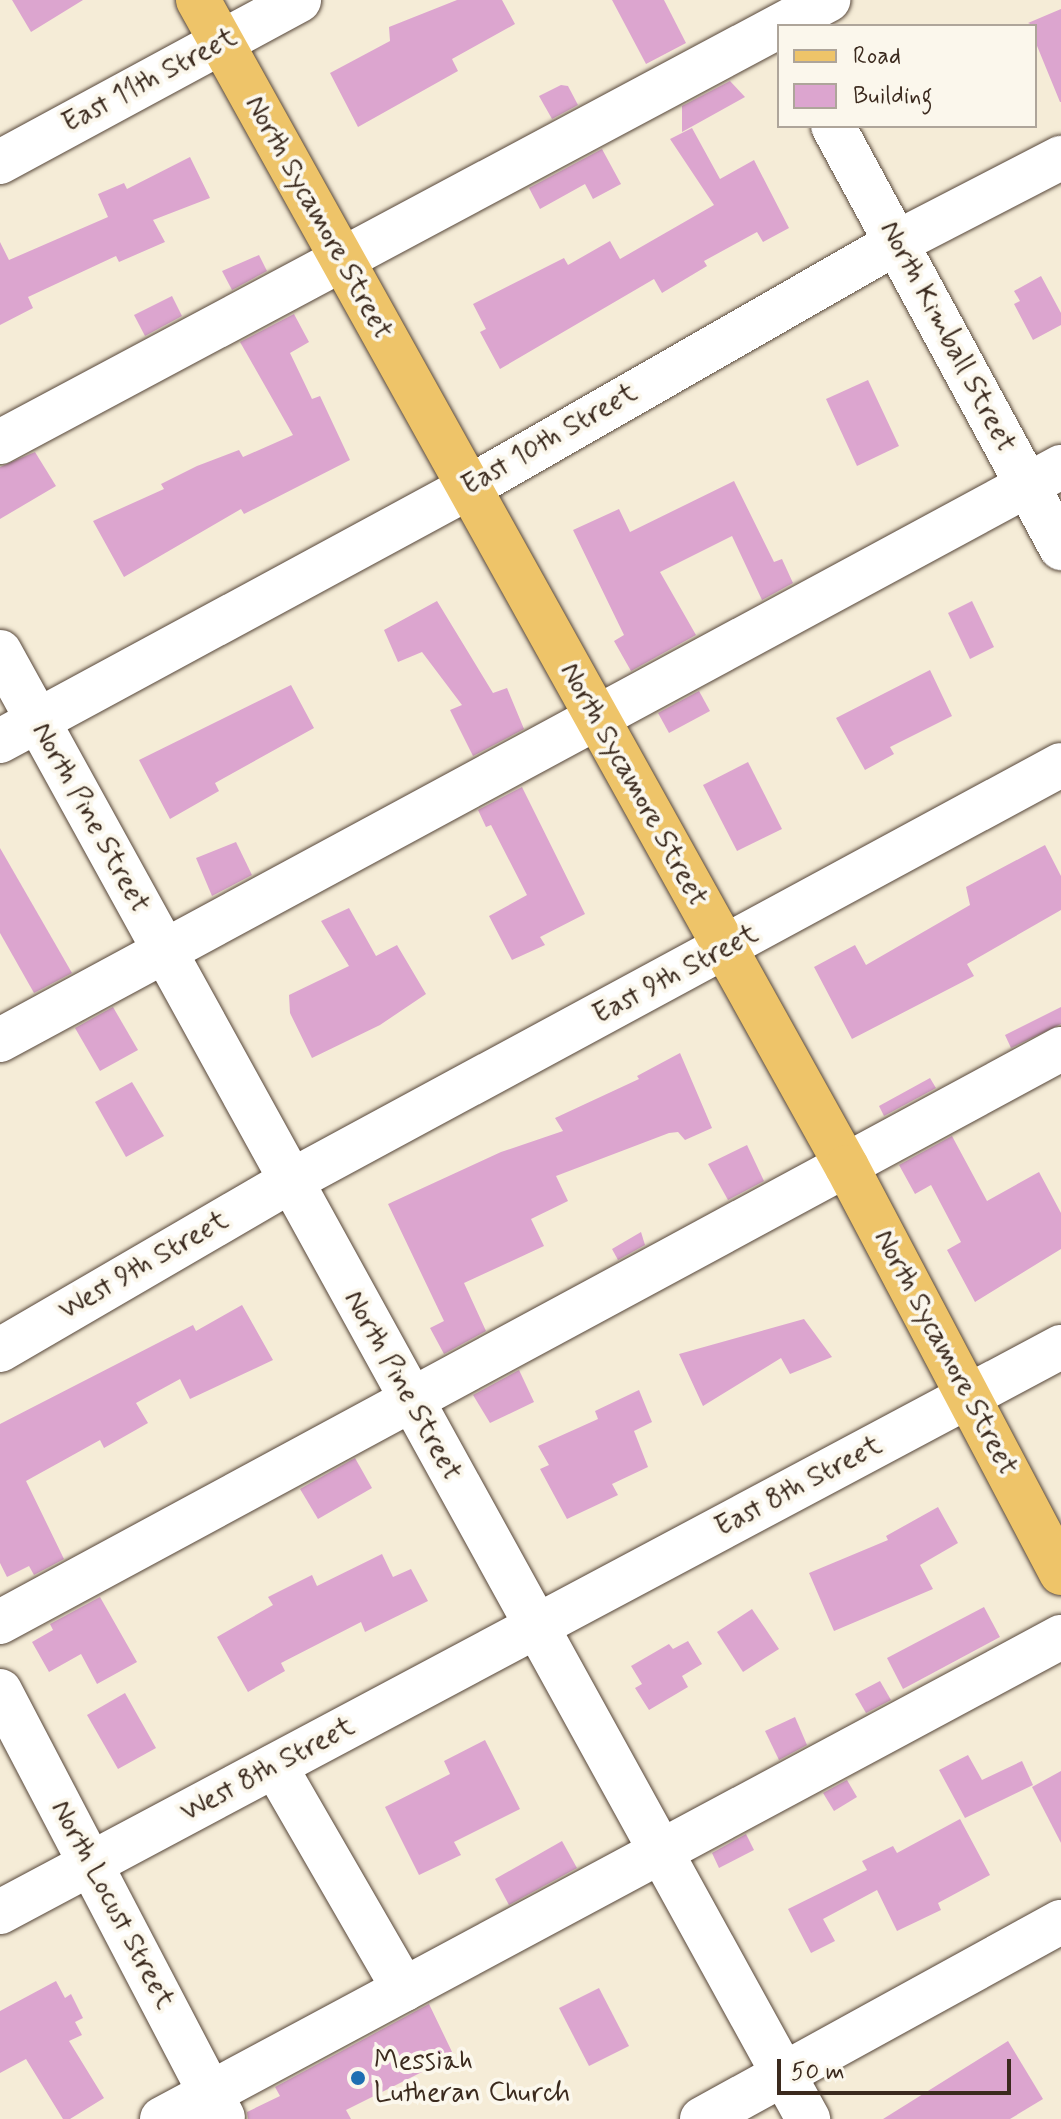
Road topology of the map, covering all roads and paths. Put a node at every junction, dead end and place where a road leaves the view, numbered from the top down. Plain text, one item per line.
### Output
1 (198, 0) edge
2 (299, 0) edge
3 (765, 0) edge
4 (828, 0) edge
5 (778, 24) edge
6 (783, 24) edge
7 (777, 27) edge
8 (220, 43) junction
9 (834, 128) edge
10 (1061, 158) edge
11 (0, 162) edge
12 (896, 243) junction
13 (340, 259) junction
14 (0, 442) edge
15 (1044, 476) edge
16 (468, 488) junction
17 (1061, 548) edge
18 (0, 652) edge
19 (597, 719) junction
20 (19, 730) edge
21 (1061, 765) edge
22 (725, 949) junction
23 (162, 950) junction
24 (0, 1040) edge
25 (1061, 1049) edge
26 (847, 1167) junction
27 (289, 1182) junction
28 (1061, 1347) edge
29 (0, 1350) edge
30 (969, 1397) junction
31 (411, 1402) junction
32 (1061, 1573) edge
33 (0, 1622) edge
34 (537, 1627) junction
35 (1061, 1637) edge
36 (0, 1691) edge
37 (275, 1766) junction
38 (662, 1851) junction
39 (91, 1864) junction
40 (0, 1912) edge
41 (1061, 1922) edge
42 (404, 1989) junction
43 (784, 2074) junction
44 (217, 2106) edge
45 (162, 2119) edge
46 (702, 2119) edge
47 (808, 2119) edge

1 - 8 main road, North Sycamore Street
2 - 8 street, East 11th Street
3 - 5 street
4 - 6 street
7 - 13 street
8 - 11 street, East 11th Street
8 - 13 main road, North Sycamore Street
9 - 12 street, North Kimball Street
10 - 12 street, East 10th Street
12 - 15 street, North Kimball Street
12 - 16 street, East 10th Street
13 - 14 street
13 - 16 main road, North Sycamore Street
15 - 17 street, North Kimball Street
15 - 19 street
16 - 19 main road, North Sycamore Street
16 - 20 street, East 10th Street
18 - 20 street, North Pine Street
19 - 22 main road, North Sycamore Street
19 - 23 street
20 - 23 street, North Pine Street
21 - 22 street, East 9th Street
22 - 26 main road, North Sycamore Street
22 - 27 street, East 9th Street
23 - 24 street
23 - 27 street, North Pine Street
25 - 26 street
26 - 30 main road, North Sycamore Street
26 - 31 street
27 - 29 street, West 9th Street
27 - 31 street, North Pine Street
28 - 30 street, East 8th Street
30 - 32 main road, North Sycamore Street
30 - 34 street, East 8th Street
31 - 33 street
31 - 34 street, North Pine Street
34 - 37 street, West 8th Street
34 - 38 street, North Pine Street
35 - 38 street
36 - 39 street, North Locust Street
37 - 39 street, West 8th Street
37 - 42 street
38 - 42 street
38 - 43 street, North Pine Street
39 - 40 street, West 8th Street
39 - 44 street, North Locust Street
41 - 43 street
42 - 44 street
43 - 46 street
43 - 47 street, North Pine Street
44 - 45 street

